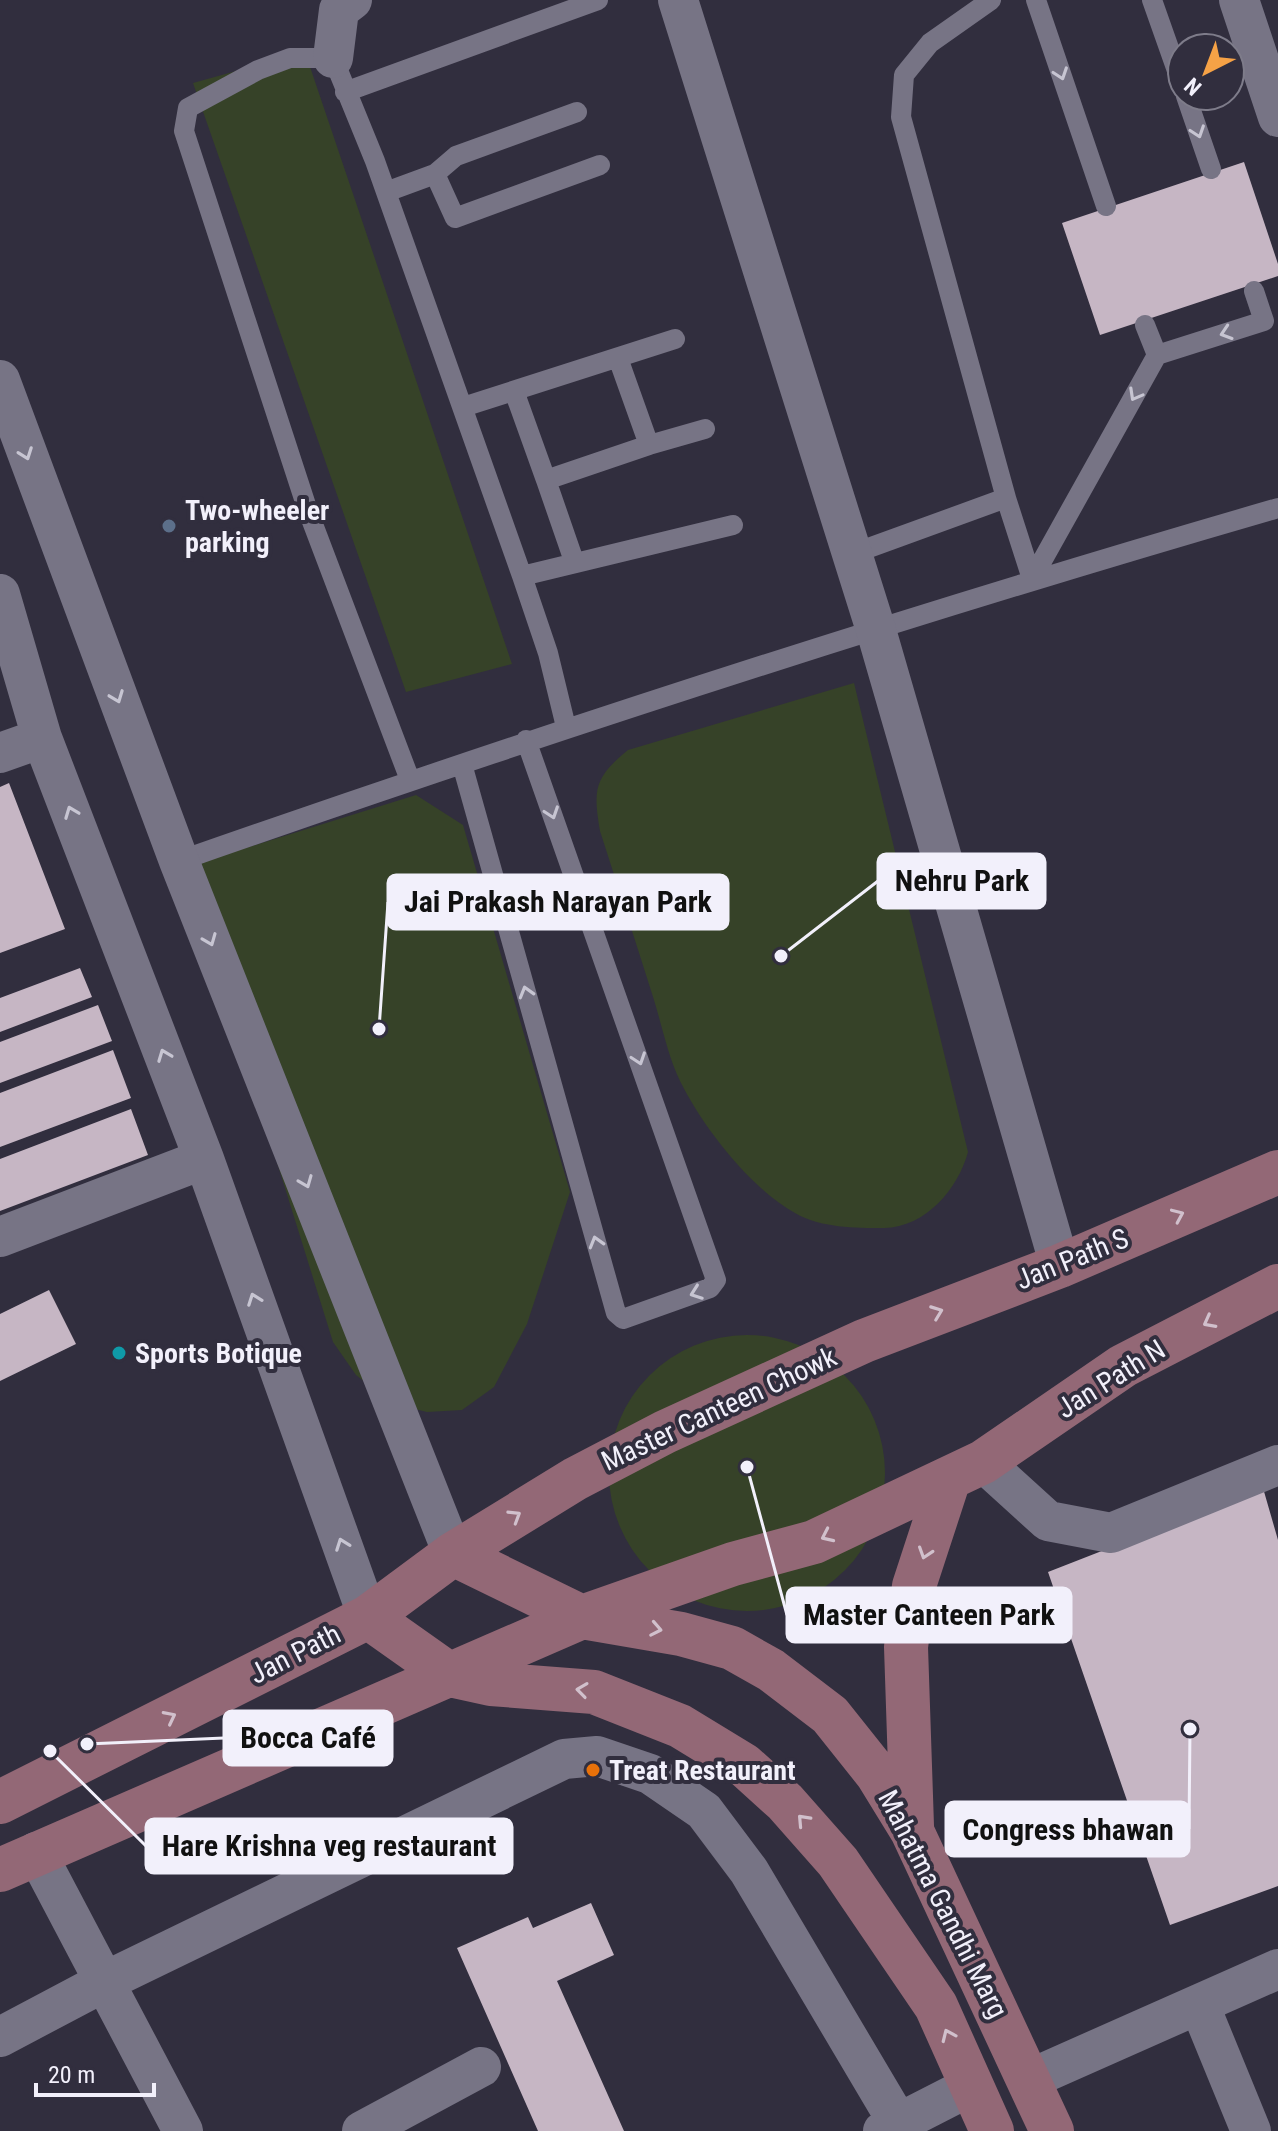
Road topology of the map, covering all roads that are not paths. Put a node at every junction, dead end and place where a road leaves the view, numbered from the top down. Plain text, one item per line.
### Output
1 (352, 0) edge
2 (598, 0) edge
3 (678, 0) edge
4 (991, 0) edge
5 (1036, 0) edge
6 (1152, 0) edge
7 (1239, 0) edge
8 (1166, 40) edge
9 (339, 75) junction
10 (577, 112) dead end
11 (1191, 112) edge
12 (1278, 117) edge
13 (600, 165) dead end
14 (1211, 169) dead end
15 (435, 174) junction
16 (386, 192) junction
17 (1106, 206) dead end
18 (1254, 291) dead end
19 (1145, 325) dead end
20 (675, 339) dead end
21 (1157, 355) junction
22 (618, 358) junction
23 (0, 380) edge
24 (514, 391) junction
25 (463, 407) junction
26 (705, 429) dead end
27 (649, 445) junction
28 (546, 480) junction
29 (1006, 498) junction
30 (1278, 508) edge
31 (733, 525) dead end
32 (852, 554) junction
33 (574, 561) junction
34 (522, 576) junction
35 (1032, 579) junction
36 (0, 594) edge
37 (876, 630) junction
38 (566, 727) junction
39 (42, 738) junction
40 (526, 740) junction
41 (0, 753) edge
42 (462, 764) junction
43 (410, 780) junction
44 (179, 861) junction
45 (204, 1159) junction
46 (1278, 1172) edge
47 (0, 1237) edge
48 (1060, 1266) junction
49 (1278, 1286) edge
50 (864, 1341) joint
51 (1278, 1465) edge
52 (966, 1470) junction
53 (575, 1479) joint
54 (453, 1554) junction
55 (368, 1617) junction
56 (582, 1617) junction
57 (450, 1675) junction
58 (2, 1793) edge
59 (912, 1831) junction
60 (18, 1861) edge
61 (1278, 1969) edge
62 (106, 1981) junction
63 (1199, 2004) junction
64 (0, 2037) edge
65 (481, 2067) dead end
66 (1030, 2079) junction
67 (971, 2086) junction
68 (895, 2128) edge
69 (183, 2131) edge
70 (362, 2131) edge
71 (992, 2131) edge
72 (1052, 2131) edge
73 (1251, 2131) edge

1 - 9 street
2 - 9 lane
3 - 32 street
4 - 29 lane
5 -> 17 lane
6 - 8 lane
7 - 12 street
9 - 16 lane
9 - 43 lane
10 - 15 lane
11 -> 14 lane
13 - 15 lane
15 - 16 lane
16 - 25 lane
18 -> 21 lane
19 - 21 lane
20 - 22 lane
21 -> 35 lane
22 - 24 lane
22 - 27 lane
23 -> 44 street
24 - 25 lane
24 - 28 lane
25 - 34 lane
26 - 27 lane
27 - 28 lane
28 - 33 lane
29 - 32 lane
29 - 35 lane
30 - 35 lane
31 - 33 lane
32 - 37 street
33 - 34 lane
34 - 38 lane
35 - 37 lane
36 - 39 street
37 - 38 lane
37 - 48 street
38 - 40 lane
39 - 41 street
45 -> 39 street
40 - 42 lane
40 -> 42 lane
42 - 43 lane
43 - 44 lane
44 -> 54 street
45 - 47 street
55 -> 45 street
48 -> 46 main road, Jan Path S
50 -> 48 main road, Jan Path S
49 -> 52 main road, Jan Path N
50 - 53 main road, Master Canteen Chowk
51 - 52 street
52 -> 56 main road
52 -> 59 main road
54 -> 53 main road, Jan Path
54 - 55 main road, Jan Path
54 - 56 main road, Mahatma Gandhi Marg
55 - 57 main road, Mahatma Gandhi Marg
58 -> 55 main road, Jan Path
56 - 57 main road
56 -> 59 main road, Mahatma Gandhi Marg
57 - 60 main road
67 -> 57 main road, Mahatma Gandhi Marg
59 - 66 main road, Mahatma Gandhi Marg
60 - 62 street
61 - 63 street
62 - 64 street
62 - 68 street
62 - 69 street
63 - 66 street
63 - 73 street
65 - 70 street
66 - 72 main road, Mahatma Gandhi Marg
67 - 68 street
67 - 71 main road, Mahatma Gandhi Marg

